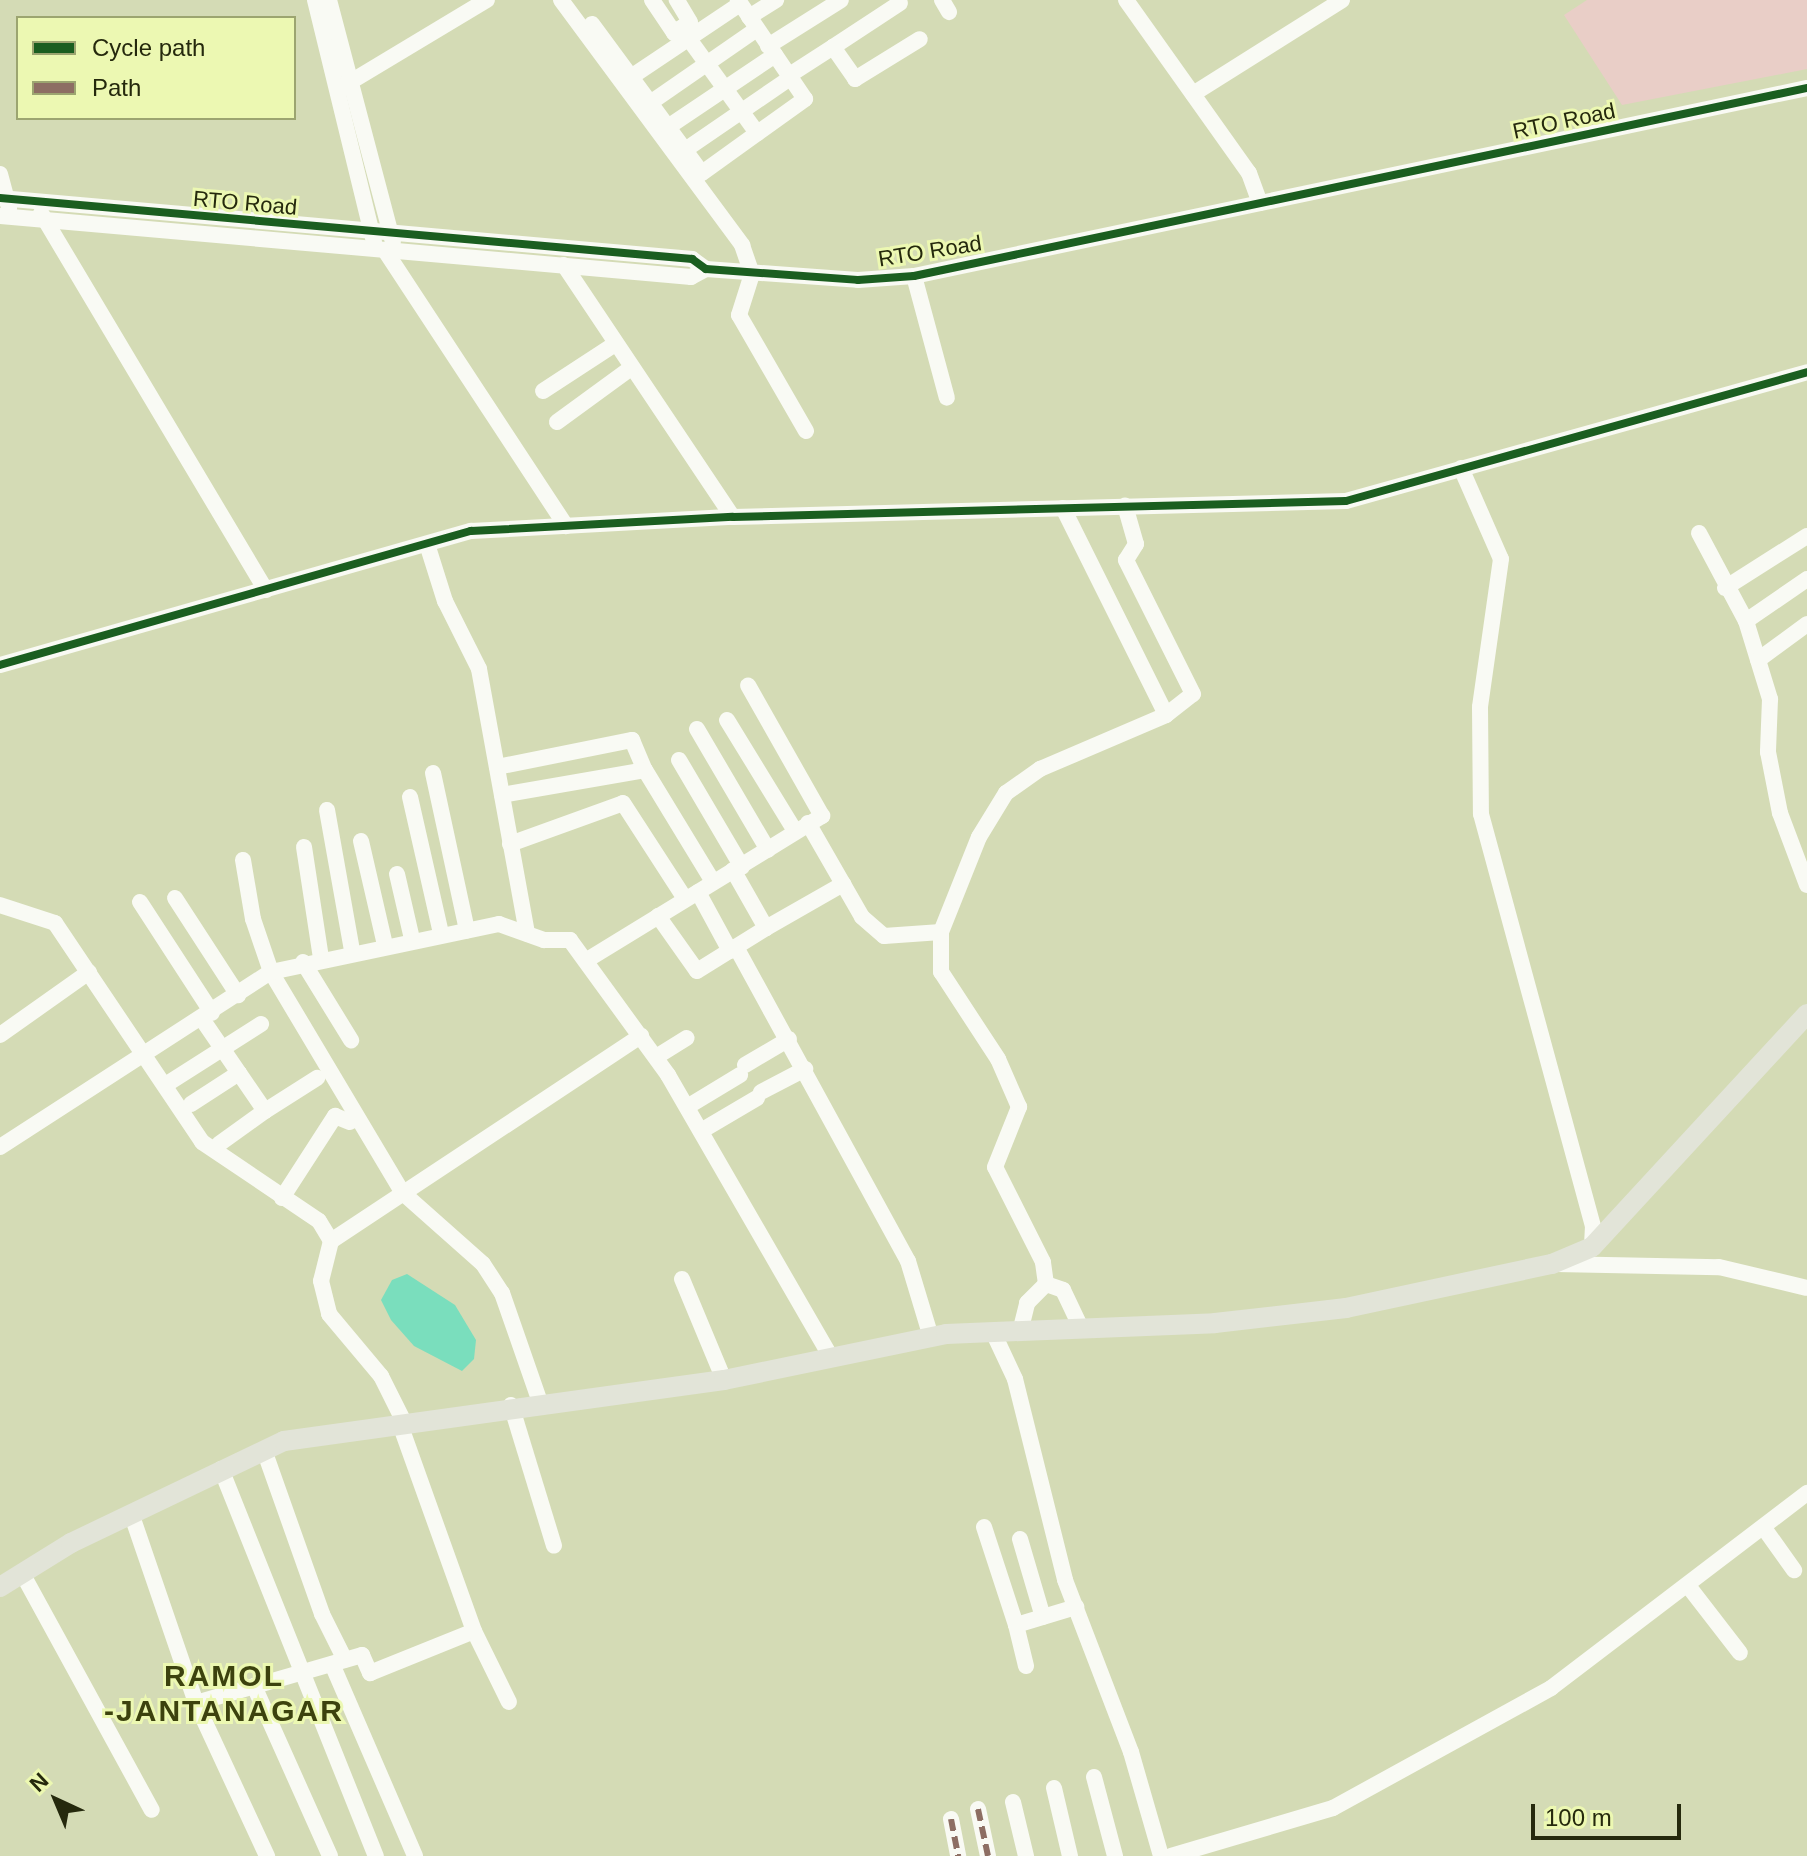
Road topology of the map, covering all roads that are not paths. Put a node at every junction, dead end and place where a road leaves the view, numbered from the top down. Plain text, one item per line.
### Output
1 (315, 0) edge
2 (329, 0) edge
3 (487, 0) edge
4 (561, 0) edge
5 (575, 0) edge
6 (652, 0) edge
7 (677, 0) edge
8 (776, 0) edge
9 (841, 0) edge
10 (1126, 0) edge
11 (1342, 0) edge
12 (900, 3) dead end
13 (746, 12) edge
14 (684, 34) junction
15 (920, 39) dead end
16 (833, 47) junction
17 (771, 51) junction
18 (706, 64) junction
19 (631, 77) junction
20 (789, 77) junction
21 (343, 86) junction
22 (1807, 88) edge
23 (725, 89) junction
24 (1193, 94) junction
25 (650, 103) junction
26 (741, 111) junction
27 (668, 127) junction
28 (757, 133) junction
29 (685, 150) junction
30 (0, 174) edge
31 (4, 198) edge
32 (34, 202) junction
33 (1260, 203) junction
34 (6, 216) edge
35 (45, 220) junction
36 (372, 233) junction
37 (391, 235) junction
38 (487, 251) junction
39 (386, 252) junction
40 (564, 265) junction
41 (706, 269) junction
42 (752, 274) junction
43 (914, 276) junction
44 (615, 344) junction
45 (631, 368) junction
46 (1807, 372) edge
47 (543, 391) dead end
48 (947, 398) dead end
49 (557, 422) dead end
50 (806, 431) dead end
51 (1461, 468) junction
52 (1125, 506) junction
53 (1063, 508) junction
54 (733, 517) junction
55 (566, 526) junction
56 (1699, 533) dead end
57 (1807, 536) edge
58 (427, 544) junction
59 (1807, 579) edge
60 (1725, 588) junction
61 (266, 590) junction
62 (1746, 621) junction
63 (1807, 624) edge
64 (3, 659) edge
65 (1758, 660) junction
66 (748, 685) dead end
67 (1166, 715) junction
68 (727, 720) dead end
69 (697, 729) dead end
70 (679, 760) dead end
71 (497, 767) junction
72 (645, 770) junction
73 (433, 773) dead end
74 (502, 795) junction
75 (410, 797) dead end
76 (327, 810) dead end
77 (802, 827) junction
78 (361, 841) dead end
79 (510, 844) junction
80 (304, 847) dead end
81 (768, 850) junction
82 (243, 860) dead end
83 (737, 868) junction
84 (397, 874) dead end
85 (713, 882) junction
86 (843, 884) junction
87 (1807, 885) edge
88 (691, 895) junction
89 (175, 898) dead end
90 (140, 902) dead end
91 (0, 905) edge
92 (658, 916) junction
93 (766, 928) junction
94 (467, 930) junction
95 (941, 932) junction
96 (441, 934) junction
97 (527, 934) junction
98 (412, 939) junction
99 (385, 945) junction
100 (733, 949) junction
101 (352, 951) junction
102 (321, 958) junction
103 (587, 960) junction
104 (303, 962) junction
105 (89, 972) junction
106 (271, 972) junction
107 (238, 995) junction
108 (1807, 1014) edge
109 (207, 1016) junction
110 (261, 1024) dead end
111 (0, 1035) edge
112 (641, 1036) junction
113 (686, 1038) dead end
114 (789, 1039) junction
115 (351, 1040) dead end
116 (222, 1048) junction
117 (656, 1057) junction
118 (143, 1058) junction
119 (805, 1069) junction
120 (239, 1073) junction
121 (317, 1078) dead end
122 (170, 1082) dead end
123 (191, 1104) dead end
124 (687, 1107) junction
125 (265, 1111) junction
126 (350, 1122) dead end
127 (701, 1131) junction
128 (219, 1144) dead end
129 (0, 1147) edge
130 (403, 1193) junction
131 (282, 1198) junction
132 (331, 1241) junction
133 (1592, 1247) junction
134 (1552, 1264) junction
135 (682, 1279) dead end
136 (1046, 1284) junction
137 (1807, 1288) edge
138 (1082, 1330) junction
139 (993, 1332) junction
140 (1020, 1332) junction
141 (931, 1337) junction
142 (831, 1357) junction
143 (724, 1380) junction
144 (540, 1402) junction
145 (511, 1405) junction
146 (401, 1421) junction
147 (264, 1450) junction
148 (221, 1469) junction
149 (1807, 1493) edge
150 (131, 1513) junction
151 (984, 1527) dead end
152 (1764, 1528) junction
153 (1020, 1539) dead end
154 (554, 1546) dead end
155 (1794, 1570) dead end
156 (22, 1573) junction
157 (0, 1587) edge
158 (1689, 1587) junction
159 (1076, 1607) junction
160 (1043, 1617) junction
161 (1016, 1625) junction
162 (474, 1631) junction
163 (1740, 1653) dead end
164 (338, 1662) junction
165 (1026, 1666) dead end
166 (301, 1673) junction
167 (254, 1686) junction
168 (509, 1702) dead end
169 (196, 1703) junction
170 (1094, 1777) dead end
171 (1054, 1788) dead end
172 (1013, 1802) dead end
173 (978, 1809) dead end
174 (152, 1810) dead end
175 (951, 1819) dead end
176 (267, 1856) edge
177 (330, 1856) edge
178 (376, 1856) edge
179 (415, 1856) edge
180 (958, 1856) edge
181 (988, 1856) edge
182 (1026, 1856) edge
183 (1070, 1856) edge
184 (1115, 1856) edge
185 (1161, 1856) edge
186 (1171, 1856) edge

1 - 21 street
2 - 21 street
3 - 21 street
4 - 42 street
5 - 19 street
6 - 14 street
7 - 14 street
8 - 13 street
9 - 17 street
10 - 24 street
11 - 24 street
12 - 16 street
13 - 14 street
13 - 17 street
13 - 18 street
14 - 18 street
14 - 19 street
15 - 16 street
16 - 20 street
17 - 20 street
17 - 23 street
18 - 23 street
18 - 25 street
19 - 25 street
20 - 26 street
20 - 28 street
21 - 36 street
21 - 37 street
22 - 33 street, RTO Road
23 - 26 street
23 - 27 street
24 - 33 street
25 - 27 street
26 - 28 street
26 - 29 street
27 - 29 street
28 - 29 street
30 - 31 street
31 - 32 street, RTO Road
31 - 34 street
32 - 35 street
32 - 36 street, RTO Road
33 - 43 street, RTO Road
34 - 35 street, RTO Road
35 - 39 street, RTO Road
35 - 61 street
36 - 37 street, RTO Road
36 - 39 street
37 - 38 street, RTO Road
37 - 39 street
38 - 39 street, RTO Road
38 - 40 street, RTO Road
38 - 41 street, RTO Road
39 - 55 street
40 - 41 street, RTO Road
40 - 44 street
41 - 42 street, RTO Road
42 - 43 street, RTO Road
42 - 50 street
43 - 48 street
44 - 45 street
44 - 47 street
45 - 49 street
45 - 54 street
46 - 51 street
51 - 52 street
51 - 133 street
52 - 53 street
52 - 67 street
53 - 54 street
53 - 67 street
54 - 55 street
55 - 58 street
56 - 60 street
57 - 60 street
58 - 61 street
58 - 71 street
59 - 62 street
60 - 62 street
61 - 64 street
62 - 65 street
63 - 65 street
65 - 87 street
66 - 77 street
67 - 95 street
68 - 77 street
69 - 81 street
70 - 83 street
71 - 72 street
71 - 74 street
72 - 74 street
72 - 85 street
73 - 94 street
74 - 79 street
75 - 96 street
76 - 101 street
77 - 81 street
77 - 86 street
78 - 99 street
79 - 88 street
79 - 97 street
80 - 102 street
81 - 83 street
82 - 106 street
83 - 85 street
83 - 93 street
84 - 98 street
85 - 88 street
86 - 93 street
86 - 95 street
88 - 92 street
88 - 100 street
89 - 107 street
90 - 109 street
91 - 105 street
92 - 100 street
92 - 103 street
93 - 100 street
94 - 96 street
94 - 97 street
95 - 136 street
96 - 98 street
97 - 103 street
98 - 99 street
99 - 101 street
100 - 114 street
101 - 102 street
102 - 104 street
103 - 112 street
104 - 106 street
104 - 115 street
105 - 111 street
105 - 118 street
106 - 107 street
106 - 130 street
107 - 109 street
108 - 133 main road
109 - 116 street
109 - 118 street
110 - 116 street
112 - 117 street
112 - 130 street
113 - 117 street
114 - 119 street
114 - 124 street
116 - 120 street
116 - 122 street
117 - 124 street
118 - 129 street
118 - 131 street
119 - 127 street
119 - 141 street
120 - 123 street
120 - 125 street
121 - 125 street
124 - 127 street
125 - 128 street
126 - 131 street
127 - 142 street
130 - 132 street
130 - 144 street
131 - 132 street
132 - 146 street
133 - 134 main road
134 - 137 street
134 - 138 main road
135 - 143 street
136 - 138 street
136 - 140 street
138 - 140 main road
139 - 140 main road
139 - 141 main road
139 - 159 street
141 - 142 main road
142 - 143 main road
143 - 144 main road
144 - 145 main road
145 - 146 main road
145 - 154 street
146 - 147 main road
146 - 162 street
147 - 148 main road
147 - 164 street
148 - 150 main road
148 - 166 street
149 - 152 street
150 - 156 main road
150 - 169 street
151 - 161 street
152 - 155 street
152 - 158 street
153 - 160 street
156 - 157 main road
156 - 174 street
158 - 163 street
158 - 186 street
159 - 160 street
159 - 185 street
160 - 161 street
161 - 165 street
162 - 164 street
162 - 168 street
164 - 166 street
164 - 179 street
166 - 167 street
166 - 178 street
167 - 169 street
167 - 177 street
169 - 176 street
170 - 184 street
171 - 183 street
172 - 182 street
173 - 181 street
175 - 180 street

